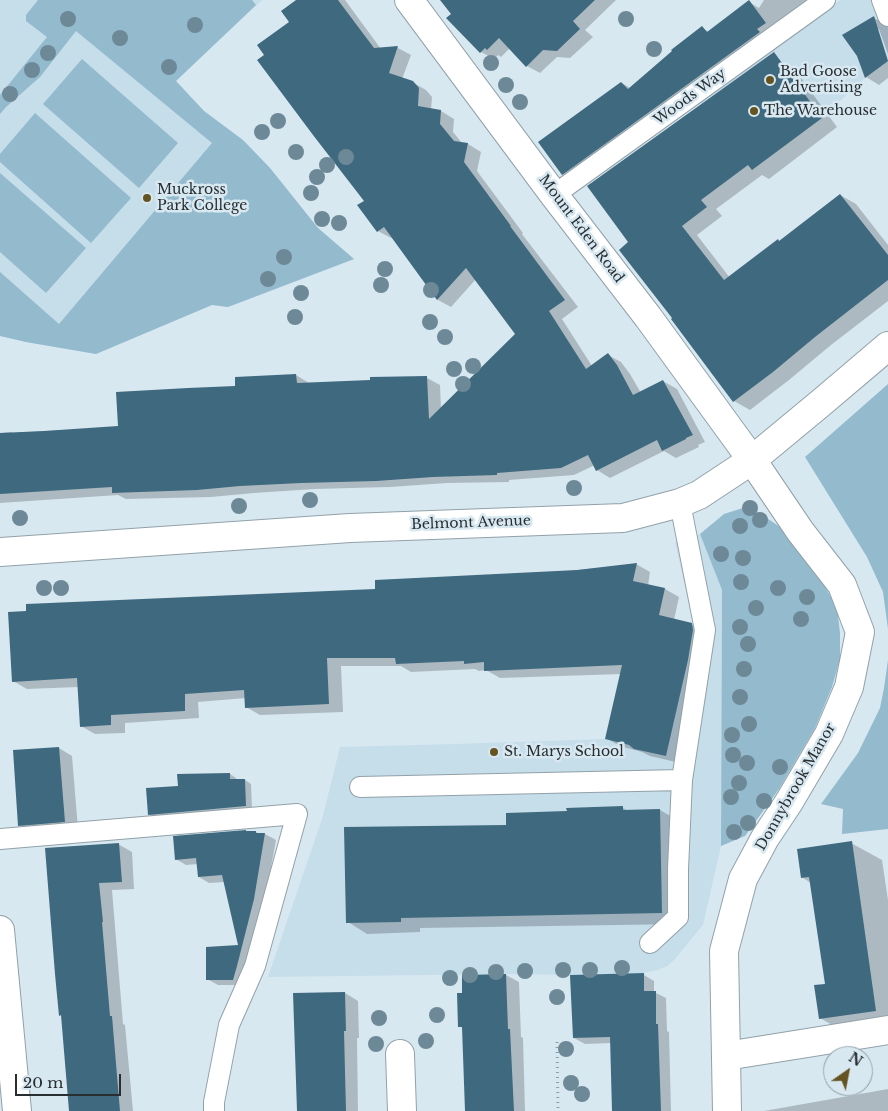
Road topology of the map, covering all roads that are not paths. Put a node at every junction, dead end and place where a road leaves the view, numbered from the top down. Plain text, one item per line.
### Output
1 (409, 0) edge
2 (825, 0) edge
3 (882, 0) edge
4 (888, 16) edge
5 (554, 194) junction
6 (888, 346) edge
7 (752, 460) junction
8 (680, 503) junction
9 (0, 552) edge
10 (682, 780) junction
11 (360, 787) dead end
12 (0, 839) edge
13 (0, 930) edge
14 (650, 943) dead end
15 (888, 1030) edge
16 (400, 1054) dead end
17 (726, 1056) junction
18 (17, 1111) edge
19 (214, 1111) edge
20 (402, 1111) edge
21 (727, 1111) edge

1 - 5 street, Mount Eden Road
2 - 5 lane, Woods Way
3 - 4 lane
5 - 7 street, Mount Eden Road
6 - 7 street, Belmont Avenue
7 - 8 street, Belmont Avenue
7 - 17 street, Donnybrook Manor
8 - 9 street, Belmont Avenue
8 - 10 lane
10 - 11 lane
10 - 14 lane
12 - 19 lane
13 - 18 street
15 - 17 street
16 - 20 street
17 - 21 street, Donnybrook Manor

